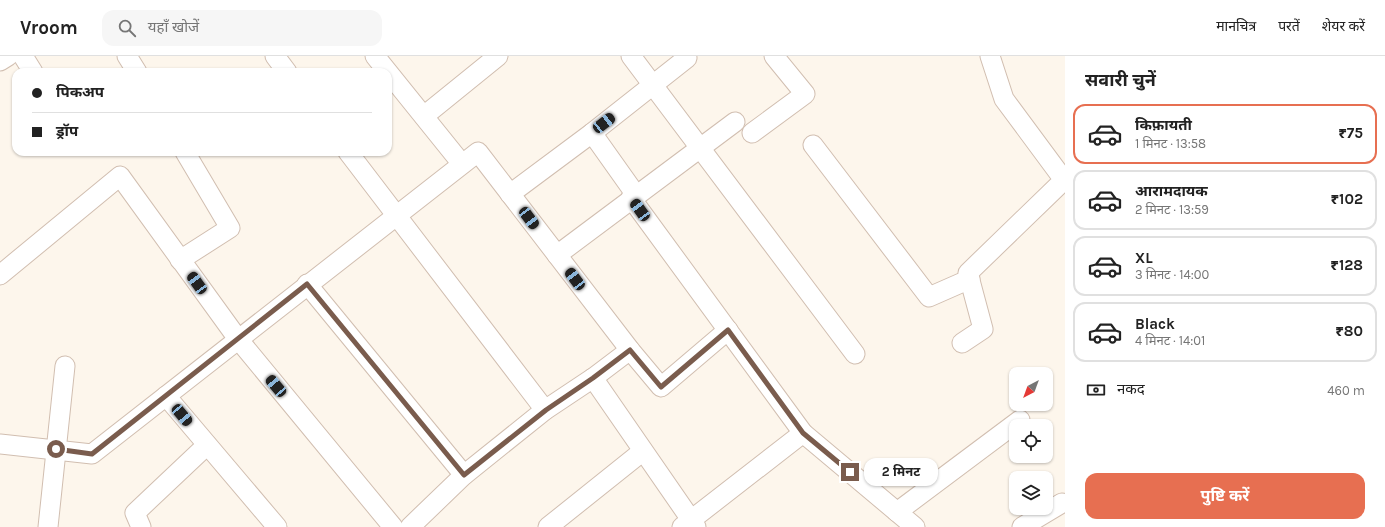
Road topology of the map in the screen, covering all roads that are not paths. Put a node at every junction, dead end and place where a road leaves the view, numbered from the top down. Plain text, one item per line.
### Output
1 (8, 56) edge
2 (23, 56) edge
3 (127, 56) edge
4 (275, 56) edge
5 (375, 56) edge
6 (498, 56) edge
7 (631, 56) edge
8 (774, 56) edge
9 (990, 56) edge
10 (687, 58) dead end
11 (0, 61) edge
12 (30, 68) edge
13 (134, 68) edge
14 (285, 68) edge
15 (385, 68) edge
16 (392, 77) edge
17 (652, 85) junction
18 (424, 116) junction
19 (735, 122) dead end
20 (592, 133) junction
21 (752, 133) dead end
22 (813, 145) dead end
23 (699, 148) junction
24 (187, 156) edge
25 (351, 156) edge
26 (462, 164) junction
27 (510, 194) junction
28 (634, 197) junction
29 (396, 215) junction
30 (557, 255) junction
31 (180, 260) junction
32 (0, 275) edge
33 (970, 279) junction
34 (307, 284) junction
35 (728, 330) junction
36 (238, 339) junction
37 (962, 343) dead end
38 (630, 350) junction
39 (855, 354) dead end
40 (65, 366) dead end
41 (593, 378) junction
42 (166, 396) junction
43 (546, 410) junction
44 (1009, 430) edge
45 (803, 433) junction
46 (0, 444) edge
47 (207, 445) junction
48 (56, 449) junction
49 (643, 451) junction
50 (464, 475) junction
51 (1062, 503) dead end
52 (906, 522) edge
53 (689, 525) edge
54 (48, 527) edge
55 (141, 527) edge
56 (277, 527) edge
57 (393, 527) edge
58 (410, 527) edge
59 (548, 527) edge
60 (1022, 527) edge

1 - 11 street
2 - 12 street
3 - 13 street
4 - 14 street
5 - 15 street
6 - 18 street
7 - 17 street
8 - 21 street
9 - 33 street
10 - 17 street
16 - 18 street
17 - 20 street
17 - 23 street
18 - 26 street
19 - 23 street
20 - 27 street
20 - 28 street
22 - 33 street
23 - 28 street
23 - 39 street
24 - 31 street
25 - 29 street
26 - 27 street
26 - 29 street
27 - 30 street
28 - 30 street
28 - 35 street
29 - 34 street
29 - 43 street
30 - 38 street
31 - 32 street
31 - 36 street
33 - 37 street
34 - 36 street
34 - 50 street
35 - 38 street
35 - 45 street
36 - 42 street
36 - 57 street
38 - 41 street
40 - 48 street
41 - 43 street
41 - 49 street
42 - 47 street
42 - 48 street
43 - 50 street
44 - 52 street
45 - 52 street
45 - 53 street
46 - 48 street
47 - 55 street
47 - 56 street
48 - 54 street
49 - 53 street
49 - 59 street
50 - 58 street
51 - 60 street

